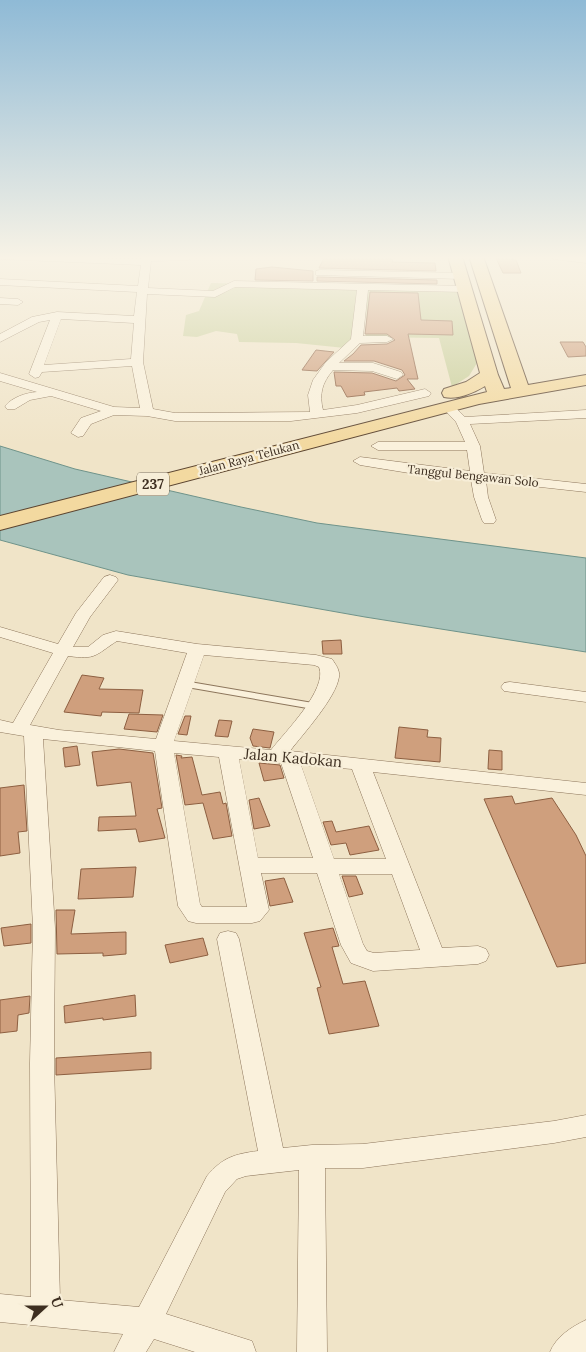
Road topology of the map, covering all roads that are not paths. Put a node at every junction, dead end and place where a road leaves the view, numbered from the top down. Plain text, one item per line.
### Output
1 (36, 319) edge
2 (55, 319) edge
3 (140, 319) edge
4 (359, 319) edge
5 (474, 319) edge
6 (497, 319) edge
7 (0, 331) edge
8 (13, 332) junction
9 (0, 339) edge
10 (387, 339) dead end
11 (357, 340) junction
12 (510, 354) junction
13 (137, 362) junction
14 (330, 366) junction
15 (397, 375) dead end
16 (489, 375) junction
17 (0, 377) edge
18 (579, 381) edge
19 (521, 390) junction
20 (425, 393) dead end
21 (498, 394) junction
22 (54, 395) junction
23 (11, 406) dead end
24 (448, 407) junction
25 (113, 411) junction
26 (147, 412) junction
27 (586, 414) edge
28 (317, 415) junction
29 (462, 421) junction
30 (78, 433) dead end
31 (283, 437) joint
32 (378, 446) dead end
33 (474, 446) junction
34 (360, 461) dead end
35 (479, 476) junction
36 (586, 488) edge
37 (0, 509) edge
38 (489, 520) dead end
39 (0, 523) edge
40 (110, 580) dead end
41 (0, 632) edge
42 (196, 649) junction
43 (63, 650) junction
44 (184, 684) junction
45 (510, 687) dead end
46 (586, 697) edge
47 (313, 706) junction
48 (17, 729) edge
49 (163, 745) junction
50 (228, 752) junction
51 (282, 757) junction
52 (360, 764) junction
53 (586, 789) edge
54 (249, 865) junction
55 (326, 866) junction
56 (400, 867) junction
57 (228, 939) dead end
58 (478, 954) dead end
59 (434, 957) junction
60 (586, 1126) edge
61 (312, 1158) junction
62 (273, 1161) junction
63 (0, 1308) edge
64 (46, 1311) junction
65 (147, 1322) junction
66 (586, 1334) edge
67 (129, 1352) edge
68 (242, 1352) edge
69 (312, 1352) edge
70 (565, 1352) edge

1 - 8 street
2 - 13 street
3 - 13 street
4 - 11 street
5 - 16 main road
6 - 12 main road
7 - 8 street
8 - 9 street
10 - 11 street
11 - 14 street
12 - 18 main road
12 - 19 main road
13 - 26 street
14 - 15 street
14 - 28 street
16 - 21 main road
16 - 31 main road, Jalan Raya Telukan / 237
17 - 22 street
18 - 19 main road, Jalan Raya Telukan
19 - 21 main road, Jalan Raya Telukan
20 - 28 street
21 - 24 main road, Jalan Raya Telukan / 237
22 - 23 street
22 - 25 street
24 - 29 street
24 - 39 main road, Jalan Raya Telukan / 237
25 - 26 street
25 - 30 street
26 - 28 street
27 - 29 street
29 - 33 street
31 - 37 main road, Jalan Raya Telukan / 237
32 - 33 street
33 - 35 street
34 - 35 street, Tanggul Bengawan Solo
35 - 36 street, Tanggul Bengawan Solo
35 - 38 street
40 - 43 street
41 - 43 street
42 - 43 street
42 - 44 street
42 - 47 street
43 - 48 street
44 - 47 lane
44 - 49 street
45 - 46 street
47 - 51 street
48 - 49 street, Jalan Kadokan
48 - 64 street
49 - 50 street, Jalan Kadokan
49 - 54 street
50 - 51 street, Jalan Kadokan
50 - 54 street
51 - 52 street, Jalan Kadokan
51 - 55 street
52 - 53 street, Jalan Kadokan
52 - 56 street
54 - 55 street
55 - 56 street
55 - 59 street
56 - 59 street
57 - 62 street
58 - 59 street
60 - 61 street
61 - 62 street
61 - 69 street
62 - 65 street
63 - 64 street
64 - 65 street
65 - 67 street
65 - 68 street
66 - 70 street

